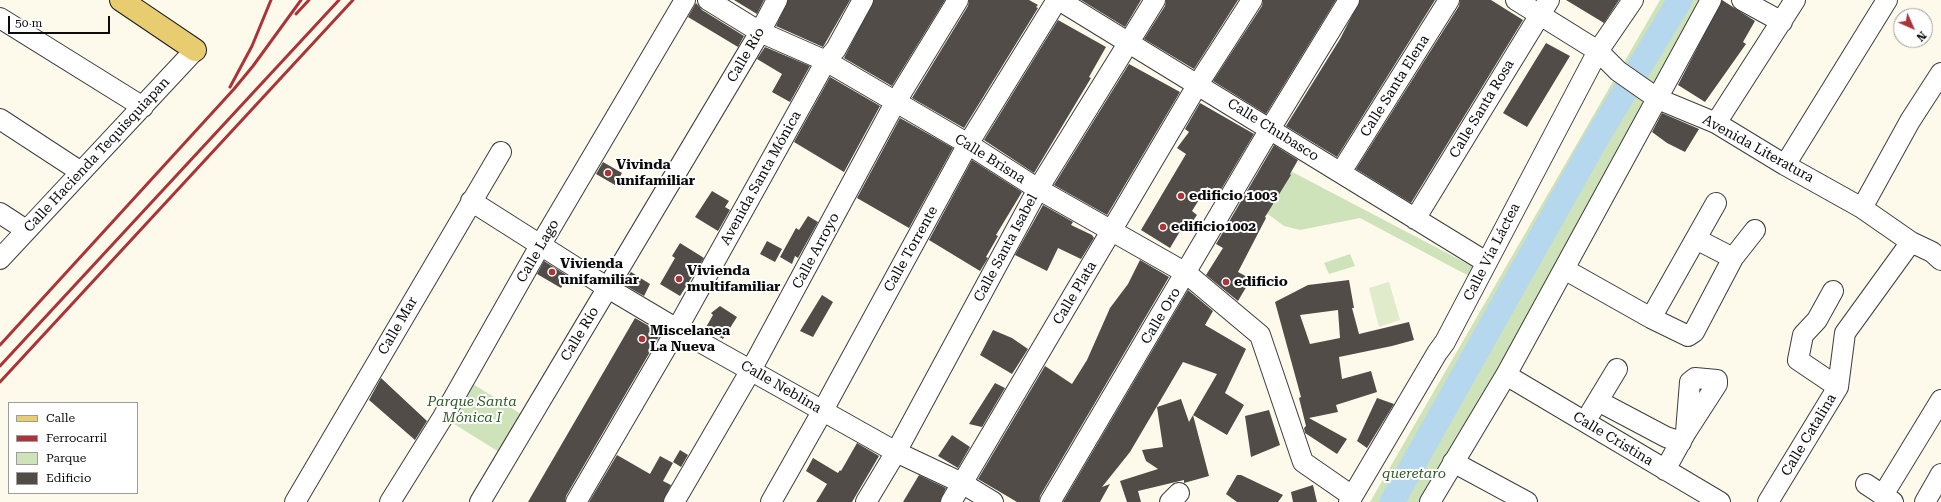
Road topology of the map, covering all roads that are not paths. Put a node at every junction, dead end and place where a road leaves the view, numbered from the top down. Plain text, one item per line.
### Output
1 (121, 0) edge
2 (685, 0) edge
3 (708, 0) edge
4 (777, 0) edge
5 (863, 0) edge
6 (958, 0) edge
7 (1058, 0) edge
8 (1155, 0) edge
9 (1252, 0) edge
10 (1349, 0) edge
11 (1449, 0) edge
12 (1516, 0) edge
13 (1633, 0) edge
14 (1711, 0) edge
15 (1742, 0) edge
16 (1795, 0) edge
17 (1887, 0) edge
18 (1544, 7) edge
19 (0, 18) edge
20 (1782, 22) junction
21 (760, 32) junction
22 (1129, 43) junction
23 (195, 50) joint
24 (1598, 51) junction
25 (826, 62) junction
26 (1941, 73) edge
27 (1198, 84) junction
28 (1658, 99) junction
29 (895, 103) junction
30 (143, 107) junction
31 (0, 119) edge
32 (1716, 123) junction
33 (1270, 129) junction
34 (968, 144) junction
35 (501, 152) dead end
36 (1785, 165) junction
37 (81, 172) junction
38 (1342, 172) junction
39 (1038, 189) junction
40 (471, 201) junction
41 (1716, 203) dead end
42 (1862, 208) junction
43 (0, 213) edge
44 (1415, 219) junction
45 (26, 230) junction
46 (1755, 230) dead end
47 (1112, 231) junction
48 (1696, 239) junction
49 (1911, 242) junction
50 (541, 244) junction
51 (1938, 250) edge
52 (1733, 258) junction
53 (0, 259) edge
54 (1486, 262) junction
55 (1564, 270) junction
56 (1186, 273) junction
57 (608, 288) junction
58 (1833, 291) dead end
59 (1650, 318) junction
60 (1817, 320) junction
61 (677, 329) junction
62 (1845, 333) junction
63 (1617, 369) dead end
64 (752, 370) junction
65 (1506, 375) junction
66 (1838, 387) junction
67 (1941, 400) edge
68 (1598, 401) junction
69 (822, 412) junction
70 (1585, 421) junction
71 (896, 452) junction
72 (1453, 462) junction
73 (1665, 470) junction
74 (1941, 474) edge
75 (962, 483) junction
76 (1866, 484) dead end
77 (304, 499) edge
78 (1350, 499) edge
79 (1888, 499) edge
80 (390, 502) edge
81 (480, 502) edge
82 (576, 502) edge
83 (674, 502) edge
84 (770, 502) edge
85 (866, 502) edge
86 (951, 502) edge
87 (993, 502) edge
88 (1050, 502) edge
89 (1430, 502) edge
90 (1528, 502) edge
91 (1720, 502) edge
92 (1768, 502) edge
93 (1925, 502) edge

1 - 23 main road
2 - 50 street, Calle Lago
3 - 21 street, Calle Brisna
4 - 21 street, Calle Río
5 - 25 street, Avenida Santa Mónica
6 - 29 street, Calle Arroyo
7 - 22 street, Calle Chubasco
7 - 34 street, Calle Torrente
8 - 22 street, Calle Santa Isabel
9 - 27 street, Calle Plata
10 - 33 street, Calle Oro
11 - 38 street, Calle Santa Elena
12 - 18 street, Avenida Literatura
13 - 24 street, Calle Vía Láctea
14 - 28 street
15 - 20 street
16 - 20 street
17 - 36 street
18 - 24 street, Avenida Literatura
18 - 44 street, Calle Santa Rosa
19 - 30 street
20 - 32 street
21 - 25 street, Calle Brisna
21 - 57 street, Calle Río
22 - 27 street, Calle Chubasco
22 - 39 street, Calle Santa Isabel
23 - 30 street, Calle Hacienda Tequisquiapan
24 - 28 street, Avenida Literatura
24 - 54 street, Calle Vía Láctea
25 - 29 street, Calle Brisna
25 - 61 street, Avenida Santa Mónica
26 - 42 street
27 - 33 street, Calle Chubasco
27 - 47 street, Calle Plata
28 - 32 street, Avenida Literatura
28 - 55 street
29 - 34 street, Calle Brisna
29 - 64 street, Calle Arroyo
30 - 37 street, Calle Hacienda Tequisquiapan
31 - 37 street
32 - 36 street, Avenida Literatura
33 - 38 street, Calle Chubasco
33 - 56 street, Calle Oro
34 - 39 street, Calle Brisna
34 - 69 street, Calle Torrente
35 - 40 street, Calle Mar
36 - 42 street, Avenida Literatura
37 - 45 street, Calle Hacienda Tequisquiapan
38 - 44 street, Calle Chubasco
39 - 47 street, Calle Brisna
39 - 71 street, Calle Santa Isabel
40 - 50 street, Calle Neblina
40 - 77 street, Calle Mar
41 - 48 street
42 - 49 street, Avenida Literatura
43 - 45 street
44 - 54 street, Calle Chubasco
45 - 53 street, Calle Hacienda Tequisquiapan
46 - 52 street
47 - 56 street, Calle Brisna
47 - 75 street, Calle Plata
48 - 52 street
48 - 59 street
49 - 51 street, Avenida Literatura
49 - 62 street, Calle Catalina
50 - 57 street, Calle Neblina
50 - 80 street, Calle Lago
52 - 59 street
54 - 78 street, Calle Vía Láctea
55 - 59 street
55 - 65 street
56 - 78 street, Calle Brisna
56 - 88 street, Calle Oro
57 - 61 street, Calle Neblina
57 - 81 street, Calle Río
58 - 60 street
60 - 62 street
60 - 66 street
61 - 64 street, Calle Neblina
61 - 82 street, Avenida Santa Mónica
62 - 66 street, Calle Catalina
63 - 68 street
64 - 69 street, Calle Neblina
64 - 83 street, Calle Arroyo
65 - 70 street, Calle Cristina
65 - 72 street
66 - 92 street, Calle Catalina
67 - 79 street
68 - 70 street
68 - 73 street
69 - 71 street, Calle Neblina
69 - 84 street, Calle Torrente
70 - 73 street, Calle Cristina
71 - 75 street, Calle Neblina
71 - 85 street, Calle Santa Isabel
72 - 89 street
72 - 90 street
73 - 91 street, Calle Cristina
74 - 93 street
75 - 86 street, Calle Plata
75 - 87 street, Calle Neblina
76 - 79 street

